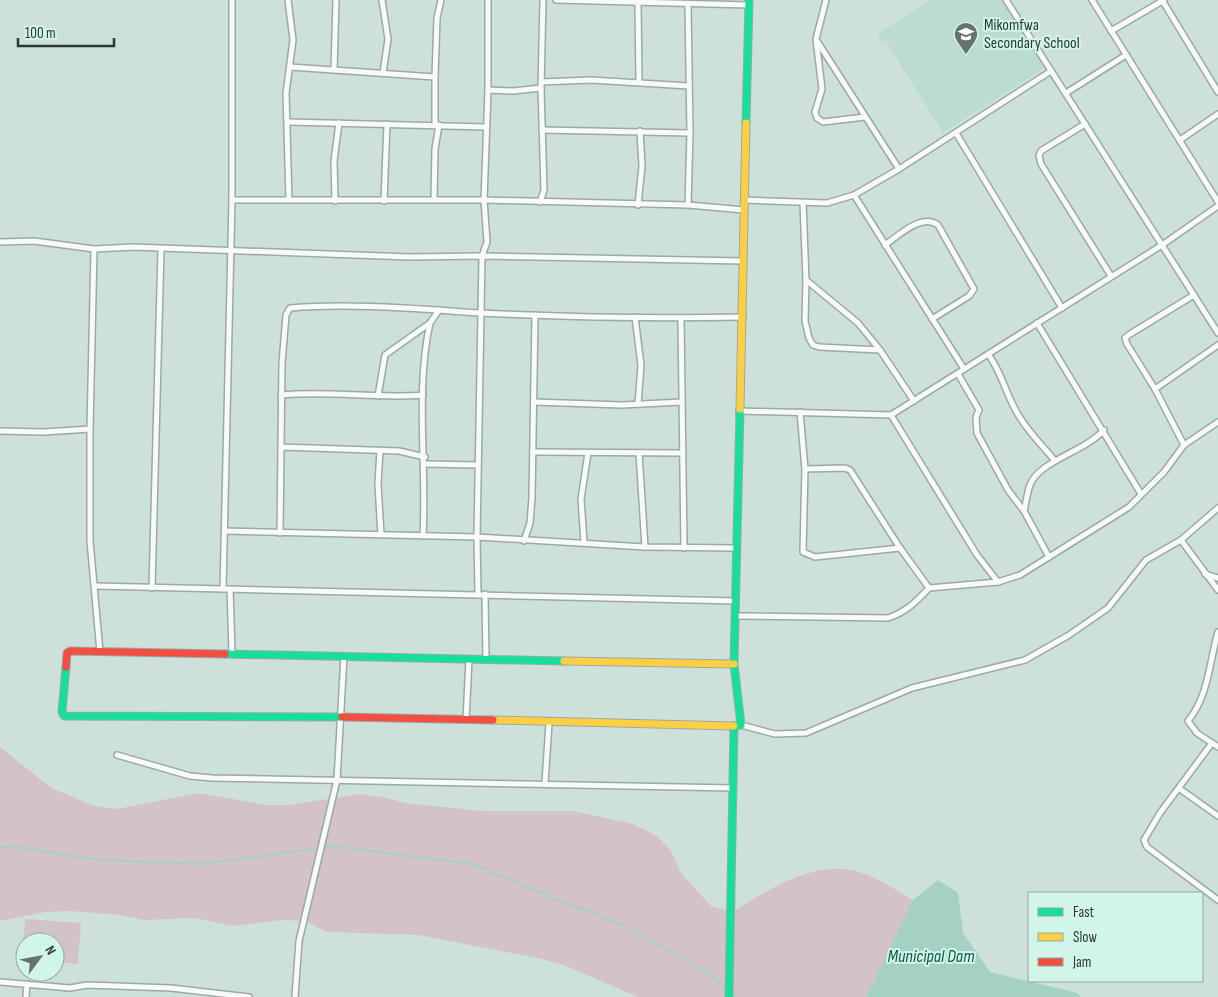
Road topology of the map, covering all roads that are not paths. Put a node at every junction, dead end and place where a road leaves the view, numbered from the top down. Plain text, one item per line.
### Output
1 (232, 0) edge
2 (288, 0) edge
3 (336, 0) edge
4 (382, 0) edge
5 (441, 0) edge
6 (488, 0) edge
7 (543, 0) edge
8 (556, 0) edge
9 (826, 0) edge
10 (1006, 0) edge
11 (1092, 0) edge
12 (1162, 0) edge
13 (749, 2) edge
14 (638, 4) junction
15 (688, 5) junction
16 (1112, 31) junction
17 (816, 39) junction
18 (1126, 55) junction
19 (290, 67) junction
20 (334, 70) junction
21 (1051, 71) junction
22 (384, 73) junction
23 (435, 77) junction
24 (639, 82) junction
25 (541, 85) junction
26 (689, 86) junction
27 (488, 90) junction
28 (1218, 92) edge
29 (1066, 93) junction
30 (1218, 114) edge
31 (864, 117) junction
32 (289, 122) junction
33 (339, 123) junction
34 (387, 124) junction
35 (1086, 124) junction
36 (437, 125) junction
37 (485, 127) junction
38 (542, 130) junction
39 (640, 131) junction
40 (690, 133) junction
41 (956, 133) junction
42 (1180, 140) junction
43 (899, 169) junction
44 (1216, 194) edge
45 (854, 195) junction
46 (232, 200) junction
47 (289, 200) junction
48 (335, 200) junction
49 (434, 200) junction
50 (484, 200) junction
51 (744, 200) junction
52 (384, 201) junction
53 (540, 202) junction
54 (803, 203) junction
55 (1218, 204) edge
56 (638, 205) junction
57 (688, 206) junction
58 (744, 210) junction
59 (0, 242) edge
60 (885, 244) junction
61 (1162, 245) junction
62 (94, 249) junction
63 (161, 249) junction
64 (231, 250) junction
65 (482, 256) junction
66 (742, 261) junction
67 (1111, 276) junction
68 (806, 280) junction
69 (1194, 295) junction
70 (1062, 308) junction
71 (440, 310) junction
72 (480, 312) junction
73 (535, 315) junction
74 (635, 317) junction
75 (743, 317) junction
76 (681, 319) junction
77 (932, 319) junction
78 (430, 323) junction
79 (1037, 323) junction
80 (1218, 333) edge
81 (1218, 345) edge
82 (880, 350) junction
83 (988, 354) junction
84 (964, 369) junction
85 (958, 374) junction
86 (1155, 389) junction
87 (281, 395) junction
88 (423, 395) junction
89 (378, 396) junction
90 (914, 401) junction
91 (534, 402) junction
92 (682, 402) junction
93 (638, 404) junction
94 (739, 411) junction
95 (800, 412) junction
96 (891, 415) junction
97 (1218, 422) edge
98 (90, 428) junction
99 (1104, 430) junction
100 (0, 431) edge
101 (1184, 445) junction
102 (281, 447) junction
103 (380, 450) junction
104 (533, 452) junction
105 (588, 453) junction
106 (639, 453) junction
107 (683, 453) junction
108 (425, 457) junction
109 (1055, 461) junction
110 (425, 464) junction
111 (478, 465) junction
112 (805, 469) junction
113 (1141, 494) junction
114 (1218, 508) edge
115 (1024, 511) junction
116 (224, 530) junction
117 (280, 533) junction
118 (380, 535) junction
119 (423, 536) junction
120 (477, 537) junction
121 (1181, 540) junction
122 (524, 541) junction
123 (584, 542) junction
124 (645, 547) junction
125 (684, 548) junction
126 (737, 548) junction
127 (900, 548) junction
128 (1049, 557) junction
129 (1205, 574) junction
130 (1218, 578) edge
131 (998, 582) junction
132 (96, 586) junction
133 (152, 588) junction
134 (223, 588) junction
135 (929, 588) junction
136 (230, 589) junction
137 (1218, 590) edge
138 (478, 594) junction
139 (485, 594) junction
140 (736, 601) junction
141 (736, 616) junction
142 (1218, 632) edge
143 (1216, 650) edge
144 (100, 652) junction
145 (232, 652) junction
146 (344, 656) junction
147 (469, 659) junction
148 (486, 660) junction
149 (734, 664) junction
150 (341, 717) junction
151 (466, 720) junction
152 (549, 723) junction
153 (738, 725) junction
154 (1212, 743) junction
155 (1218, 746) edge
156 (117, 755) dead end
157 (337, 780) junction
158 (545, 783) junction
159 (733, 788) junction
160 (1180, 789) junction
161 (1218, 816) edge
162 (1218, 900) edge
163 (0, 982) edge
164 (27, 984) junction
165 (26, 997) edge
166 (249, 997) edge
167 (295, 997) edge
168 (729, 997) edge

1 - 46 street
2 - 19 street
3 - 20 street
4 - 22 street
5 - 23 street
6 - 27 street
7 - 25 street
8 - 14 street
9 - 17 street
10 - 21 street
11 - 16 street
12 - 16 street
12 - 28 street
13 - 15 street
13 - 51 street
14 - 15 street
14 - 24 street
15 - 26 street
16 - 18 street
17 - 31 street
17 - 31 street
18 - 29 street
18 - 42 street
19 - 20 street
19 - 32 street
20 - 22 street
21 - 29 street
21 - 41 street
22 - 23 street
23 - 36 street
24 - 25 street
24 - 26 street
25 - 27 street
25 - 38 street
26 - 40 street
27 - 37 street
29 - 35 street
30 - 42 street
31 - 43 street
32 - 33 street
32 - 47 street
33 - 34 street
33 - 48 street
34 - 36 street
34 - 52 street
35 - 61 street
35 - 67 street
36 - 37 street
36 - 49 street
37 - 50 street
38 - 39 street
38 - 53 street
39 - 40 street
39 - 56 street
40 - 57 street
41 - 43 street
41 - 70 street
42 - 44 street
43 - 45 street
44 - 55 street
45 - 54 street
45 - 60 street
46 - 47 street
46 - 64 street
47 - 48 street
48 - 52 street
49 - 50 street
49 - 52 street
50 - 53 street
50 - 65 street
51 - 54 street
51 - 58 street
53 - 56 street
54 - 68 street
55 - 61 street
56 - 57 street
57 - 58 street
58 - 66 street
59 - 62 street
60 - 77 street
60 - 77 street
61 - 67 street
61 - 69 street
62 - 63 street
62 - 98 street
63 - 64 street
63 - 133 street
64 - 65 street
64 - 116 street
65 - 66 street
65 - 72 street
66 - 75 street
67 - 70 street
68 - 82 street
68 - 82 street
69 - 80 street
69 - 86 street
70 - 79 street
71 - 72 street
71 - 78 street
71 - 87 street
72 - 73 street
72 - 111 street
73 - 74 street
73 - 91 street
74 - 76 street
74 - 93 street
75 - 76 street
75 - 94 street
76 - 92 street
77 - 84 street
78 - 88 street
78 - 89 street
79 - 83 street
79 - 99 street
81 - 86 street
82 - 90 street
83 - 84 street
83 - 109 street
84 - 85 street
85 - 90 street
85 - 115 street
86 - 101 street
87 - 89 street
87 - 102 street
88 - 89 street
88 - 108 street
90 - 96 street
91 - 93 street
91 - 104 street
92 - 93 street
92 - 107 street
94 - 95 street
94 - 126 street
95 - 96 street
95 - 112 street
96 - 131 street
97 - 101 street
98 - 100 street
98 - 132 street
99 - 109 street
99 - 113 street
101 - 113 street
102 - 103 street
102 - 117 street
103 - 108 street
103 - 118 street
104 - 105 street
104 - 122 street
105 - 106 street
105 - 123 street
106 - 107 street
106 - 124 street
107 - 125 street
108 - 110 street
109 - 115 street
110 - 111 street
110 - 119 street
111 - 120 street
112 - 127 street
112 - 127 street
113 - 128 street
114 - 121 street
115 - 128 street
116 - 117 street
116 - 134 street
117 - 118 street
118 - 119 street
119 - 120 street
120 - 122 street
120 - 138 street
121 - 129 street
121 - 153 street
122 - 123 street
123 - 124 street
124 - 125 street
125 - 126 street
126 - 140 street
127 - 135 street
128 - 131 street
129 - 130 street
129 - 137 street
131 - 135 street
132 - 133 street
132 - 144 street
133 - 134 street
134 - 136 street
135 - 141 street
136 - 138 street
136 - 145 street
138 - 139 street
139 - 140 street
139 - 148 street
140 - 141 street
141 - 149 street
142 - 143 street
143 - 154 street
144 - 145 street
144 - 150 street
145 - 146 street
146 - 147 street
146 - 150 street
147 - 148 street
147 - 151 street
148 - 149 street
149 - 153 street
150 - 151 street
150 - 157 street
151 - 152 street
152 - 153 street
152 - 158 street
153 - 159 street
154 - 155 street
154 - 160 street
156 - 157 street
157 - 158 street
157 - 167 street
158 - 159 street
159 - 168 street
160 - 161 street
160 - 162 street
163 - 164 street
164 - 165 street
164 - 166 street

